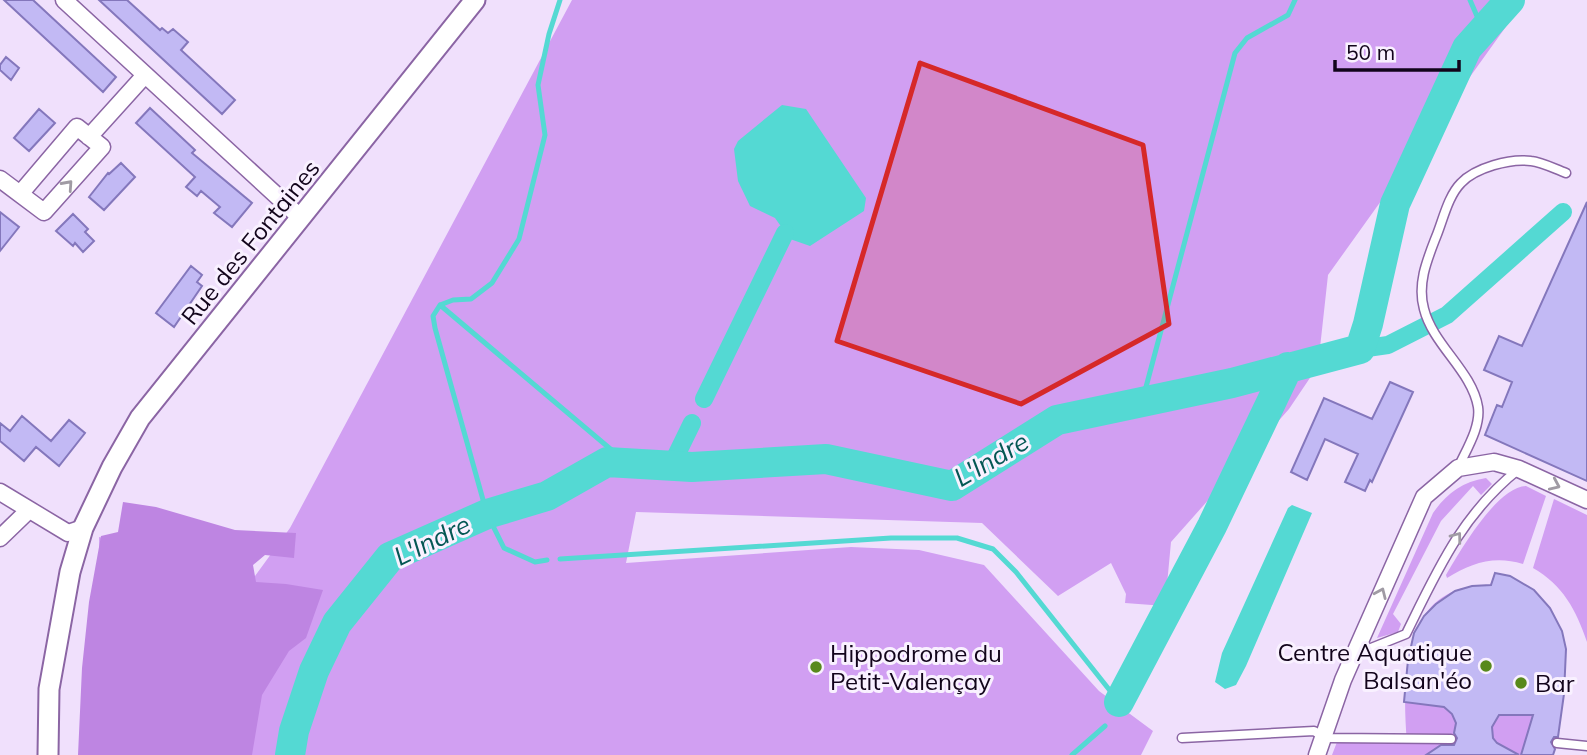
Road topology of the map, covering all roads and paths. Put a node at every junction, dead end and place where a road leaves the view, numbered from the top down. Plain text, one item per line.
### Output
1 (64, 0) edge
2 (475, 0) edge
3 (145, 75) junction
4 (89, 137) junction
5 (1566, 173) dead end
6 (0, 179) edge
7 (20, 194) junction
8 (301, 218) junction
9 (1458, 468) junction
10 (1519, 469) junction
11 (0, 492) edge
12 (1587, 500) edge
13 (29, 510) junction
14 (83, 528) junction
15 (0, 538) edge
16 (1353, 655) junction
17 (1182, 738) dead end
18 (1451, 739) dead end
19 (1557, 743) dead end
20 (1587, 746) edge
21 (1318, 749) edge
22 (48, 755) edge

1 - 3 street
2 - 8 street, Rue des Fontaines
3 - 4 street
3 - 8 street
4 - 7 street
7 -> 4 street
5 - 9 lane
6 - 7 street
8 - 14 street, Rue des Fontaines
9 - 10 street
16 -> 9 street
10 -> 12 street
16 -> 10 lane
11 - 13 street
13 - 14 street
13 - 15 street
14 - 22 street, Rue des Fontaines
16 - 21 street
17 - 21 lane
18 - 21 lane
19 - 20 lane

